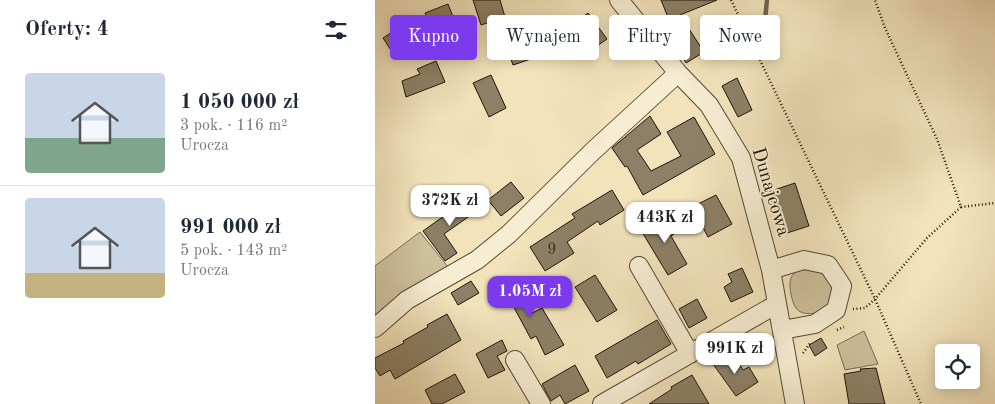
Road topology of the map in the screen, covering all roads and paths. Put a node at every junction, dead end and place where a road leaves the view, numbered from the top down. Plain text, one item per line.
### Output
1 (619, 0) edge
2 (731, 0) edge
3 (875, 0) edge
4 (678, 72) junction
5 (995, 203) edge
6 (961, 207) junction
7 (639, 266) dead end
8 (771, 270) junction
9 (875, 299) junction
10 (777, 304) junction
11 (836, 310) junction
12 (844, 327) dead end
13 (375, 328) edge
14 (782, 330) junction
15 (832, 332) dead end
16 (813, 340) dead end
17 (690, 354) junction
18 (803, 354) dead end
19 (515, 360) dead end
20 (541, 404) edge
21 (602, 404) edge
22 (795, 404) edge
23 (921, 404) edge

1 - 4 street, Dunajcowa
2 - 9 path
3 - 6 path
4 - 8 street, Dunajcowa
4 - 13 street
5 - 6 path
6 - 9 path
7 - 17 street
8 - 10 street, Dunajcowa
8 - 11 street
9 - 11 path
9 - 23 path
10 - 14 street, Dunajcowa
10 - 17 street
11 - 14 street
12 - 15 path
14 - 22 street, Dunajcowa
16 - 18 path
17 - 21 street
19 - 20 street

